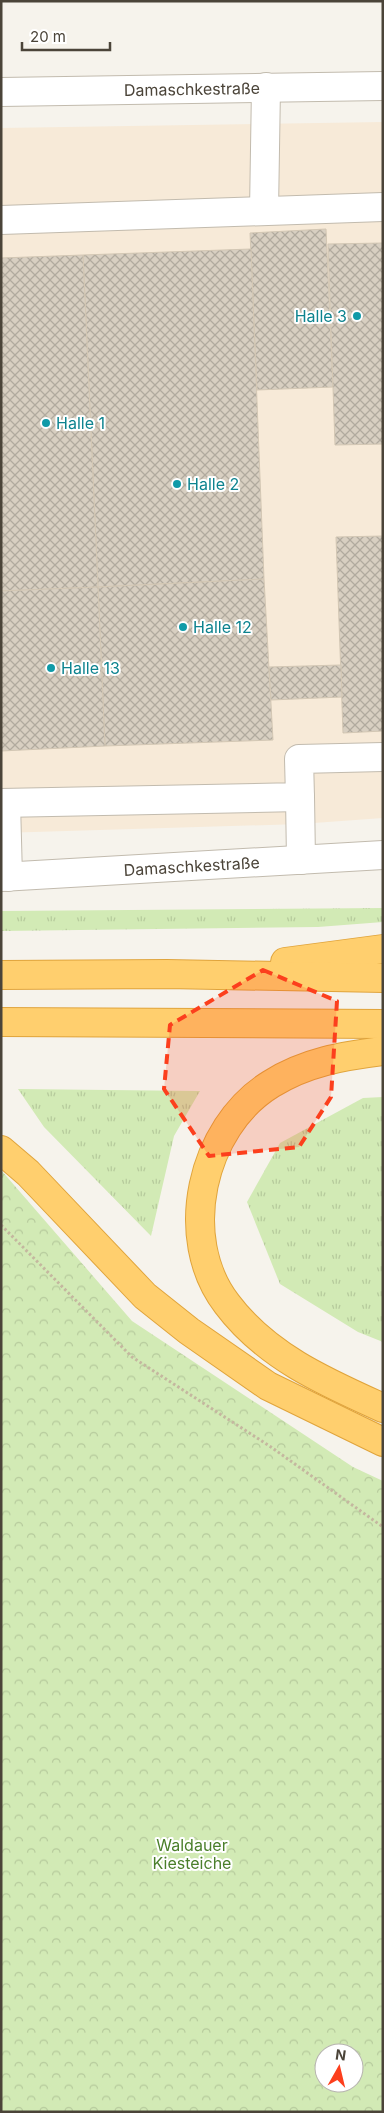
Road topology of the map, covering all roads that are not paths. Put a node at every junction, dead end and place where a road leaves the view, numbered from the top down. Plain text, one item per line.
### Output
1 (383, 86) edge
2 (266, 87) junction
3 (1, 92) edge
4 (383, 207) edge
5 (264, 211) junction
6 (1, 220) edge
7 (383, 757) edge
8 (300, 797) junction
9 (4, 803) edge
10 (383, 856) edge
11 (301, 860) junction
12 (4, 877) edge
13 (383, 948) edge
14 (167, 974) junction
15 (1, 975) edge
16 (383, 978) edge
17 (1, 1022) edge
18 (383, 1024) edge
19 (383, 1051) edge
20 (1, 1150) edge
21 (383, 1408) edge
22 (383, 1442) edge

1 - 2 street, Damaschkestraße
2 - 3 street, Damaschkestraße
2 - 5 street
4 - 5 street
5 - 6 street
7 - 8 street
8 - 9 street
8 - 11 street
9 - 12 street
10 - 11 street, Damaschkestraße
11 - 12 street, Damaschkestraße
13 - 14 highway
14 - 15 highway
14 - 16 highway
17 - 18 highway
19 - 21 highway
20 - 22 highway

